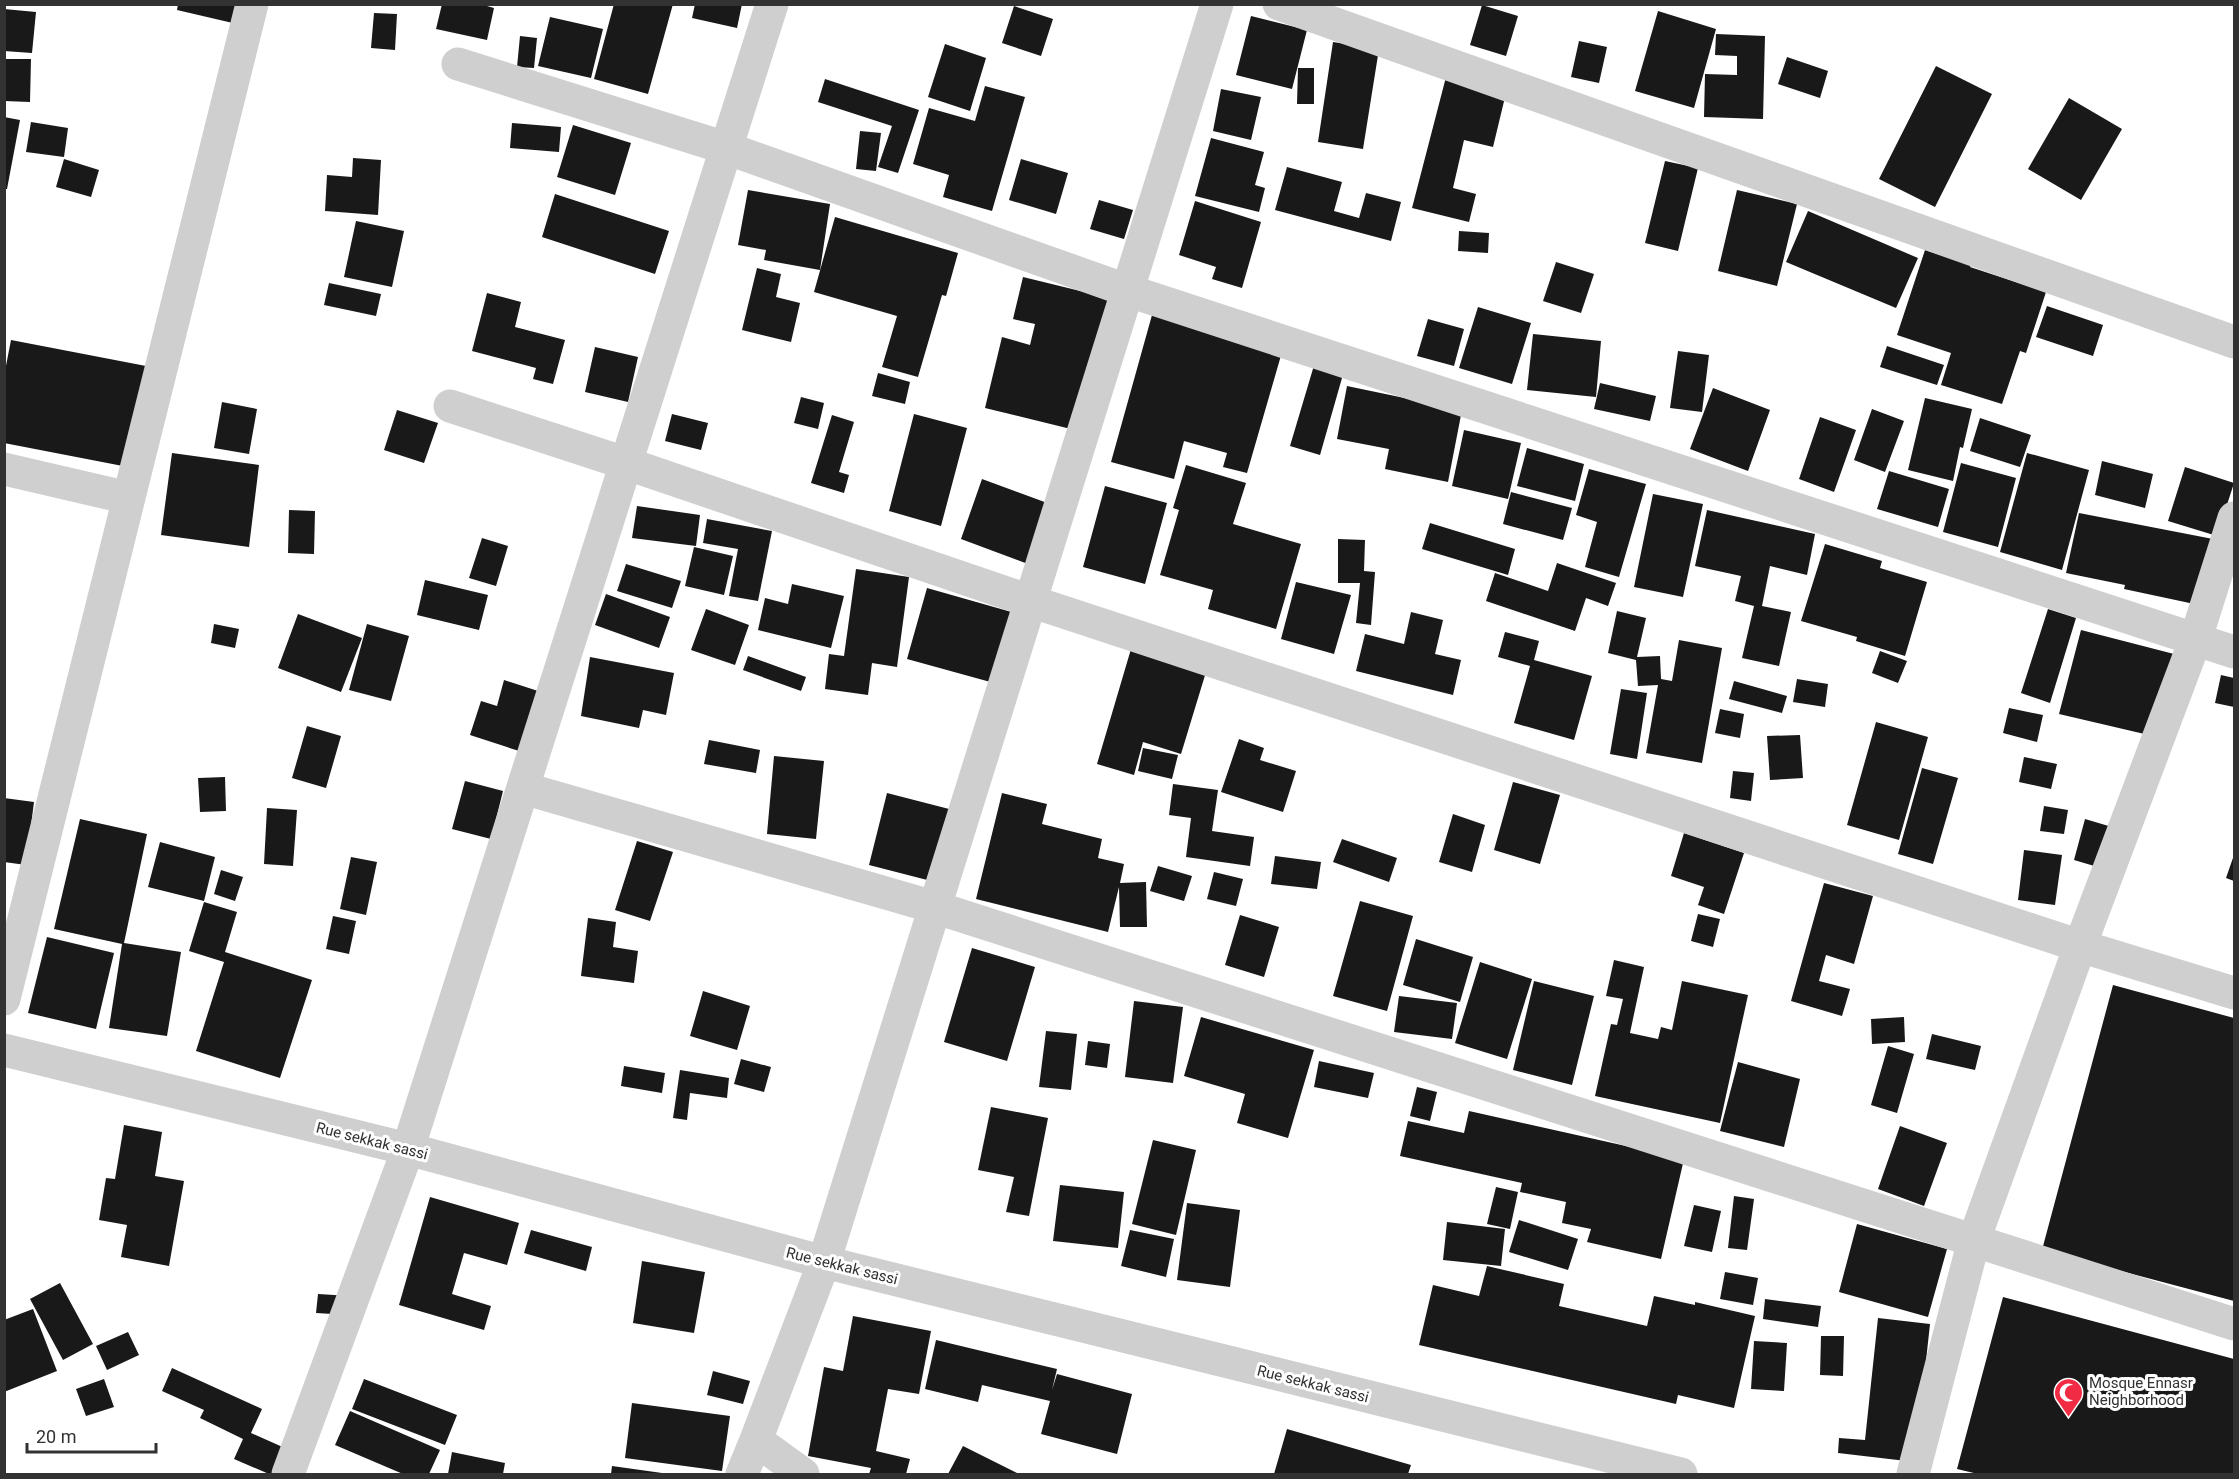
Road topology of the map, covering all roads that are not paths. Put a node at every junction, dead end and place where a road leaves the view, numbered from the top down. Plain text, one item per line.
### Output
1 (252, 4) edge
2 (772, 4) edge
3 (1217, 4) edge
4 (1279, 4) edge
5 (458, 64) dead end
6 (726, 148) junction
7 (1126, 290) junction
8 (2235, 342) edge
9 (450, 406) dead end
10 (625, 463) junction
11 (4, 469) edge
12 (129, 498) junction
13 (2235, 518) edge
14 (1030, 601) junction
15 (2196, 638) junction
16 (2235, 652) edge
17 (523, 788) junction
18 (934, 907) junction
19 (2080, 946) junction
20 (2235, 993) edge
21 (4, 999) edge
22 (4, 1050) edge
23 (408, 1149) junction
24 (1974, 1240) junction
25 (824, 1262) junction
26 (2235, 1324) edge
27 (756, 1440) junction
28 (288, 1474) edge
29 (742, 1474) edge
30 (803, 1474) edge
31 (1681, 1474) edge
32 (1912, 1474) edge

1 - 12 street
2 - 6 street
3 - 7 street
4 - 8 street
5 - 6 street
6 - 7 street
6 - 10 street
7 - 14 street
7 - 15 street
9 - 10 street
10 - 14 street
10 - 17 street
11 - 12 street
12 - 21 street
13 - 15 street
14 - 18 street
14 - 19 street
15 - 16 street
15 - 19 street
17 - 18 street
17 - 23 street
18 - 24 street
18 - 25 street
19 - 20 street
19 - 24 street
22 - 23 street, Rue sekkak sassi
23 - 25 street, Rue sekkak sassi
23 - 28 street
24 - 26 street
24 - 32 street
25 - 27 street
25 - 31 street, Rue sekkak sassi
27 - 29 street
27 - 30 street

